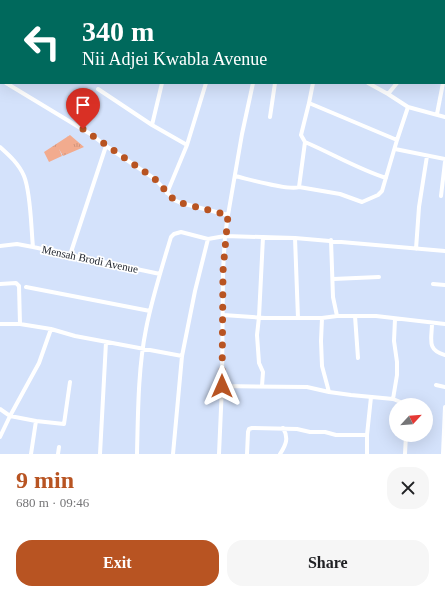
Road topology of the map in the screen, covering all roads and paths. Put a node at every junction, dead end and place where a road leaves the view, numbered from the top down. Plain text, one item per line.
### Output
1 (8, 84) edge
2 (162, 84) edge
3 (206, 84) edge
4 (253, 84) edge
5 (275, 84) edge
6 (313, 84) edge
7 (370, 84) edge
8 (396, 84) edge
9 (444, 84) edge
10 (98, 89) dead end
11 (388, 94) junction
12 (309, 103) junction
13 (408, 107) junction
14 (437, 114) junction
15 (270, 117) dead end
16 (445, 117) edge
17 (152, 125) junction
18 (397, 140) junction
19 (305, 142) junction
20 (187, 145) junction
21 (106, 146) junction
22 (0, 147) edge
23 (394, 149) junction
24 (427, 156) junction
25 (445, 159) edge
26 (445, 162) edge
27 (235, 176) junction
28 (386, 178) junction
29 (299, 187) junction
30 (167, 193) junction
31 (441, 196) dead end
32 (228, 215) junction
33 (225, 236) junction
34 (263, 237) junction
35 (295, 238) junction
36 (208, 239) junction
37 (331, 240) junction
38 (0, 246) edge
39 (33, 247) junction
40 (416, 249) junction
41 (445, 250) edge
42 (70, 256) junction
43 (160, 274) junction
44 (379, 277) dead end
45 (333, 278) junction
46 (0, 284) edge
47 (433, 284) dead end
48 (445, 285) edge
49 (26, 287) dead end
50 (150, 311) junction
51 (223, 316) junction
52 (338, 316) junction
53 (355, 316) junction
54 (259, 317) junction
55 (298, 318) junction
56 (322, 318) junction
57 (395, 319) junction
58 (432, 323) junction
59 (0, 324) edge
60 (20, 324) junction
61 (445, 324) edge
62 (51, 329) junction
63 (106, 342) junction
64 (143, 348) junction
65 (445, 355) edge
66 (182, 356) junction
67 (358, 358) dead end
68 (70, 382) dead end
69 (436, 385) dead end
70 (222, 386) junction
71 (262, 386) junction
72 (445, 387) edge
73 (329, 392) junction
74 (371, 397) junction
75 (393, 398) edge
76 (389, 399) edge
77 (445, 407) edge
78 (0, 409) edge
79 (10, 416) junction
80 (36, 421) junction
81 (283, 428) junction
82 (444, 434) edge
83 (367, 435) junction
84 (0, 437) edge
85 (406, 442) edge
86 (59, 446) dead end
87 (31, 454) edge
88 (58, 454) edge
89 (100, 454) edge
90 (137, 454) edge
91 (173, 454) edge
92 (219, 454) edge
93 (247, 454) edge
94 (280, 454) edge
95 (367, 454) edge
96 (405, 454) edge
97 (443, 454) edge

1 - 21 street
2 - 17 street
3 - 20 street
4 - 27 street
5 - 15 street
6 - 12 street
7 - 11 street
8 - 11 street
9 - 14 street
10 - 17 street
11 - 13 street
12 - 18 street
12 - 19 street
13 - 14 street
13 - 18 street
14 - 16 street
17 - 20 street
18 - 23 street
19 - 28 street
19 - 29 street
20 - 30 street
21 - 30 street
21 - 42 street
22 - 39 street, Mensah Brodi Avenue
23 - 24 street
23 - 28 street
24 - 25 street
24 - 40 street
26 - 31 street
27 - 29 street
27 - 32 street
28 - 29 street
30 - 32 street
32 - 33 street
33 - 34 street
33 - 36 street
33 - 51 street
34 - 35 street
34 - 54 street
35 - 37 street
35 - 55 street
36 - 43 street
36 - 66 street
37 - 40 street
37 - 45 street
38 - 39 street
39 - 42 street, Mensah Brodi Avenue
40 - 41 street
42 - 43 street, Mensah Brodi Avenue
43 - 50 street
44 - 45 street
45 - 52 street
46 - 60 street
47 - 48 street
49 - 50 street
50 - 64 street
51 - 54 street
51 - 70 street
52 - 53 street
52 - 56 street
53 - 57 street
53 - 67 street
54 - 55 street
54 - 71 street
55 - 56 street
56 - 73 street
57 - 58 street
57 - 75 street
58 - 61 street
58 - 65 street
59 - 60 street
60 - 62 street
62 - 63 street
62 - 79 street
63 - 64 street
63 - 89 street
64 - 66 street
64 - 90 street
66 - 91 street
68 - 80 street
69 - 72 street
70 - 71 street
70 - 92 street
71 - 73 street
73 - 74 street
74 - 76 street
74 - 83 street
77 - 82 street
78 - 79 street
79 - 80 street
79 - 84 street
80 - 87 street
81 - 83 street
81 - 93 street
81 - 94 street
82 - 97 street
83 - 95 street
85 - 96 street
86 - 88 street

